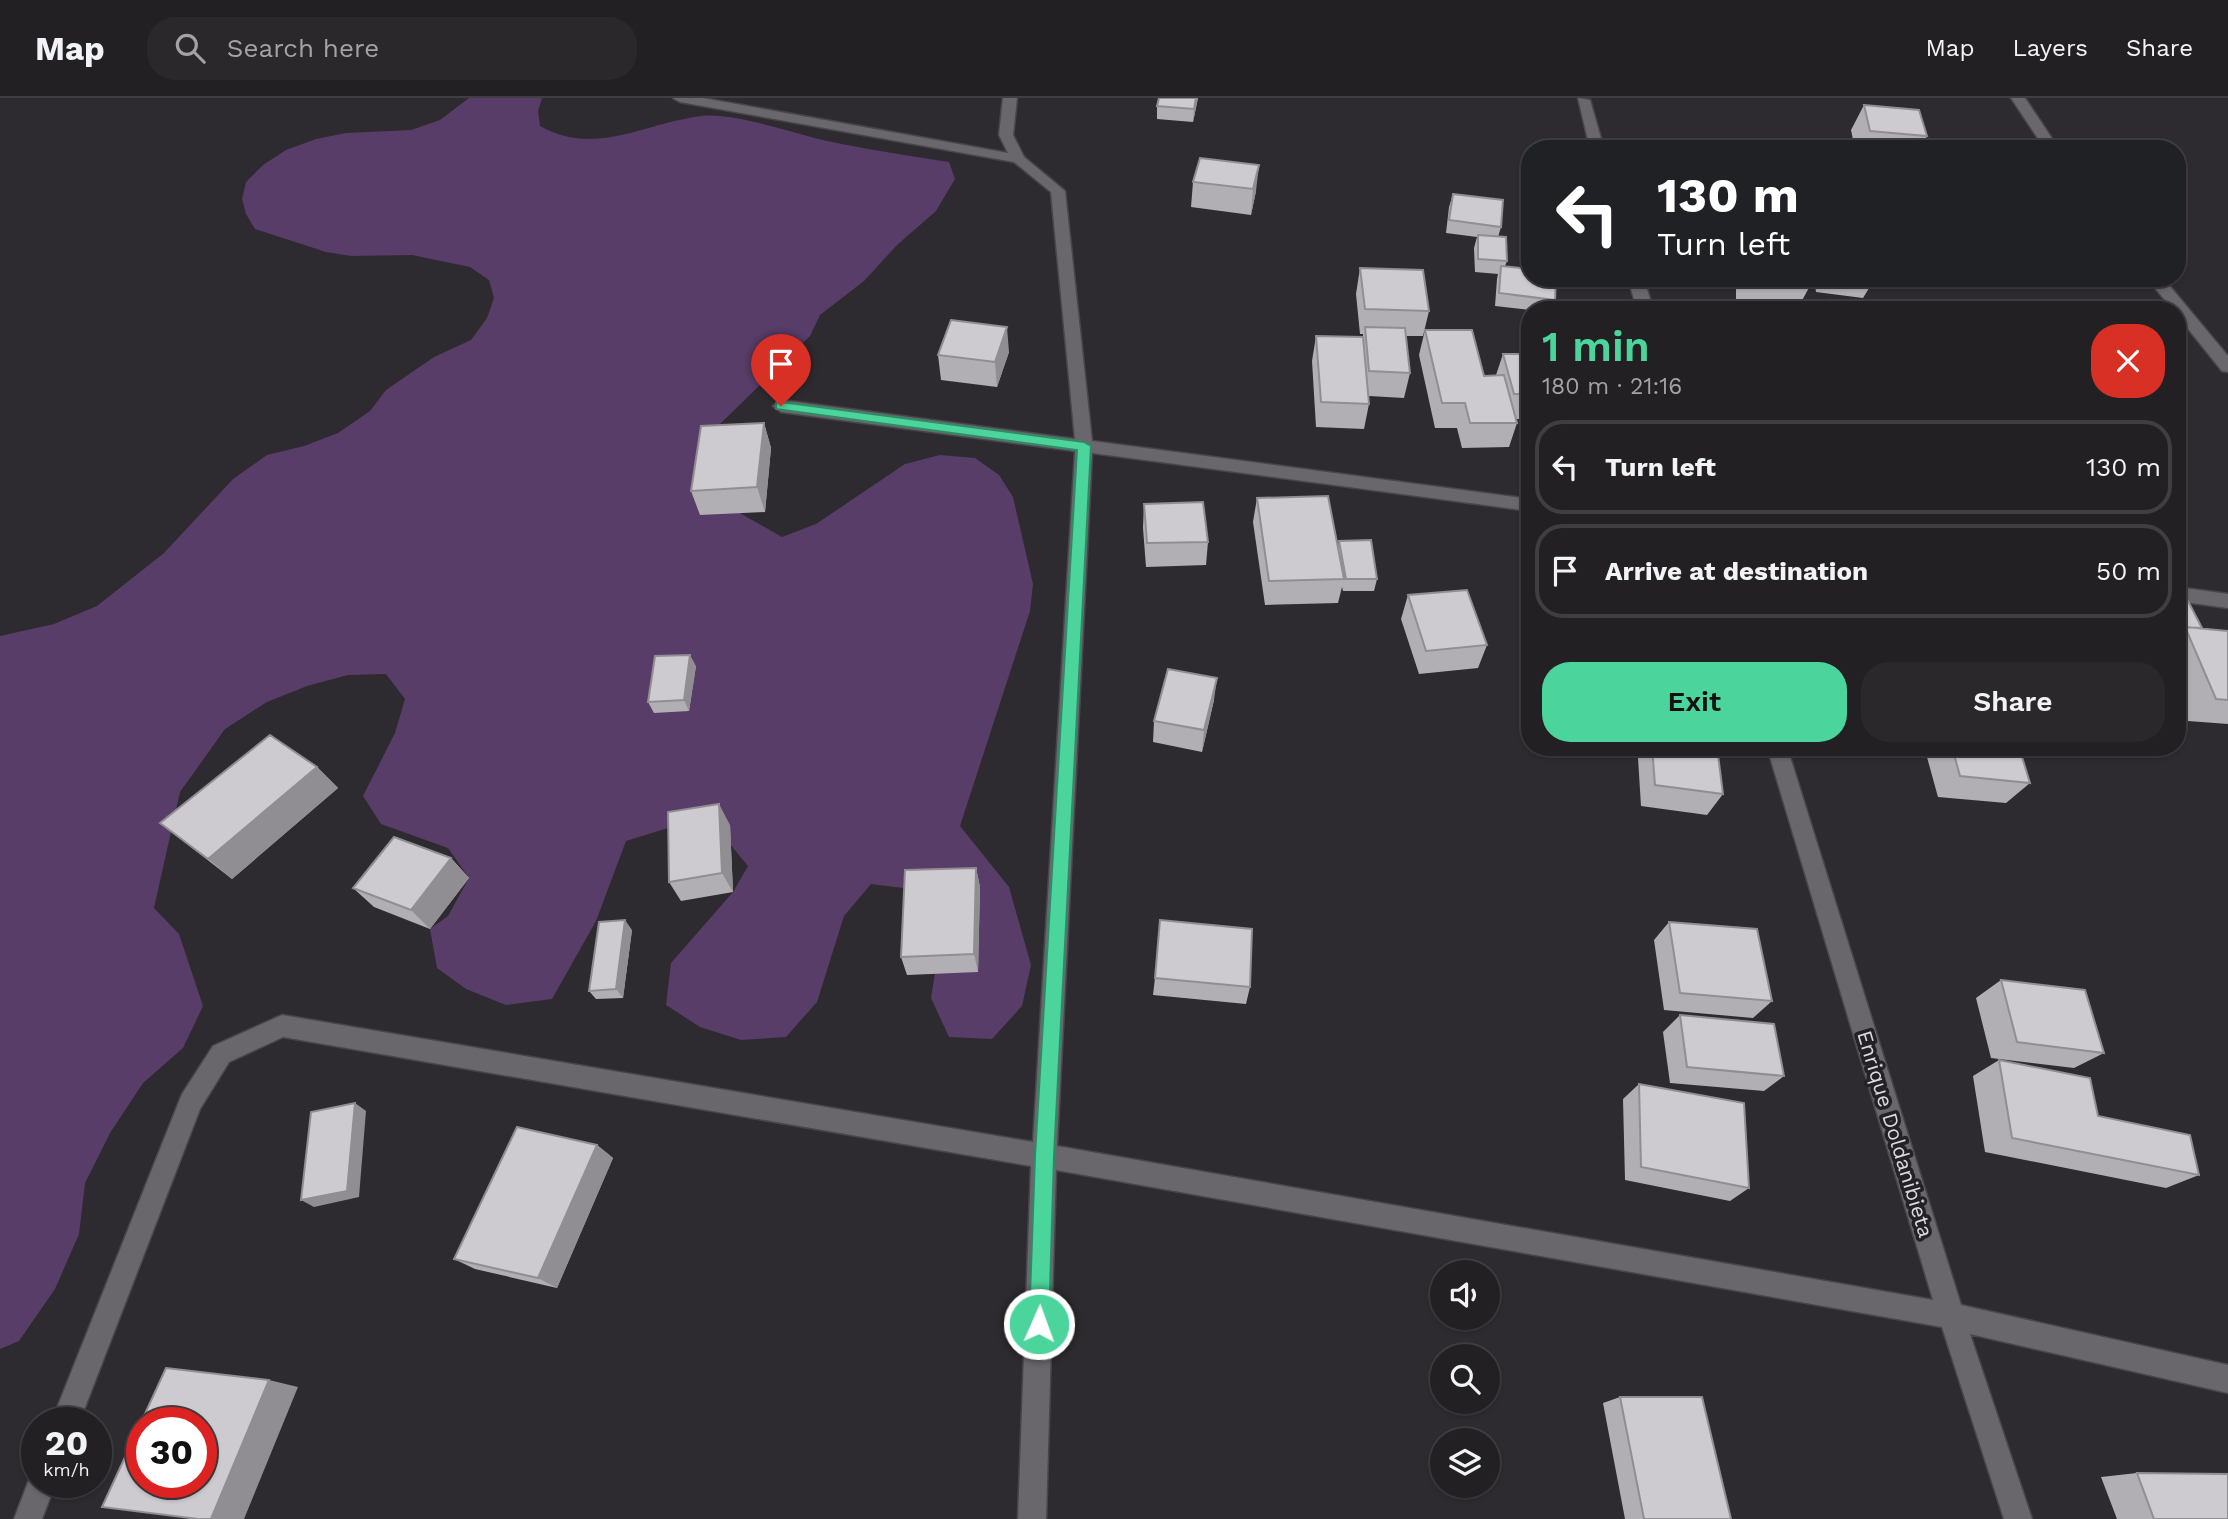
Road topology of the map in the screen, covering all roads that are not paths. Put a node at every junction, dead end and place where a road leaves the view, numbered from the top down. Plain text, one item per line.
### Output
1 (680, 98) edge
2 (1010, 98) edge
3 (2018, 98) edge
4 (1583, 100) dead end
5 (1594, 140) edge
6 (2045, 140) edge
7 (1018, 159) junction
8 (2162, 287) edge
9 (2174, 301) edge
10 (2186, 316) edge
11 (2228, 367) edge
12 (781, 406) dead end
13 (1084, 446) junction
14 (1521, 504) edge
15 (2186, 595) edge
16 (2228, 601) edge
17 (1780, 756) edge
18 (1044, 1156) junction
19 (1951, 1316) junction
20 (2228, 1379) edge
21 (71, 1407) edge
22 (36, 1498) edge
23 (28, 1519) edge
24 (1032, 1519) edge
25 (2018, 1519) edge

1 - 7 street
2 - 7 street
3 - 6 street
4 - 5 street
7 - 13 street
8 - 9 street
10 - 11 street
12 - 13 street
13 - 14 street
13 - 18 street
15 - 16 street
17 - 19 street, Enrique Doldanibieta
18 - 19 street
18 - 21 street
18 - 24 street
19 - 20 street
19 - 25 street, Enrique Doldanibieta
22 - 23 street

